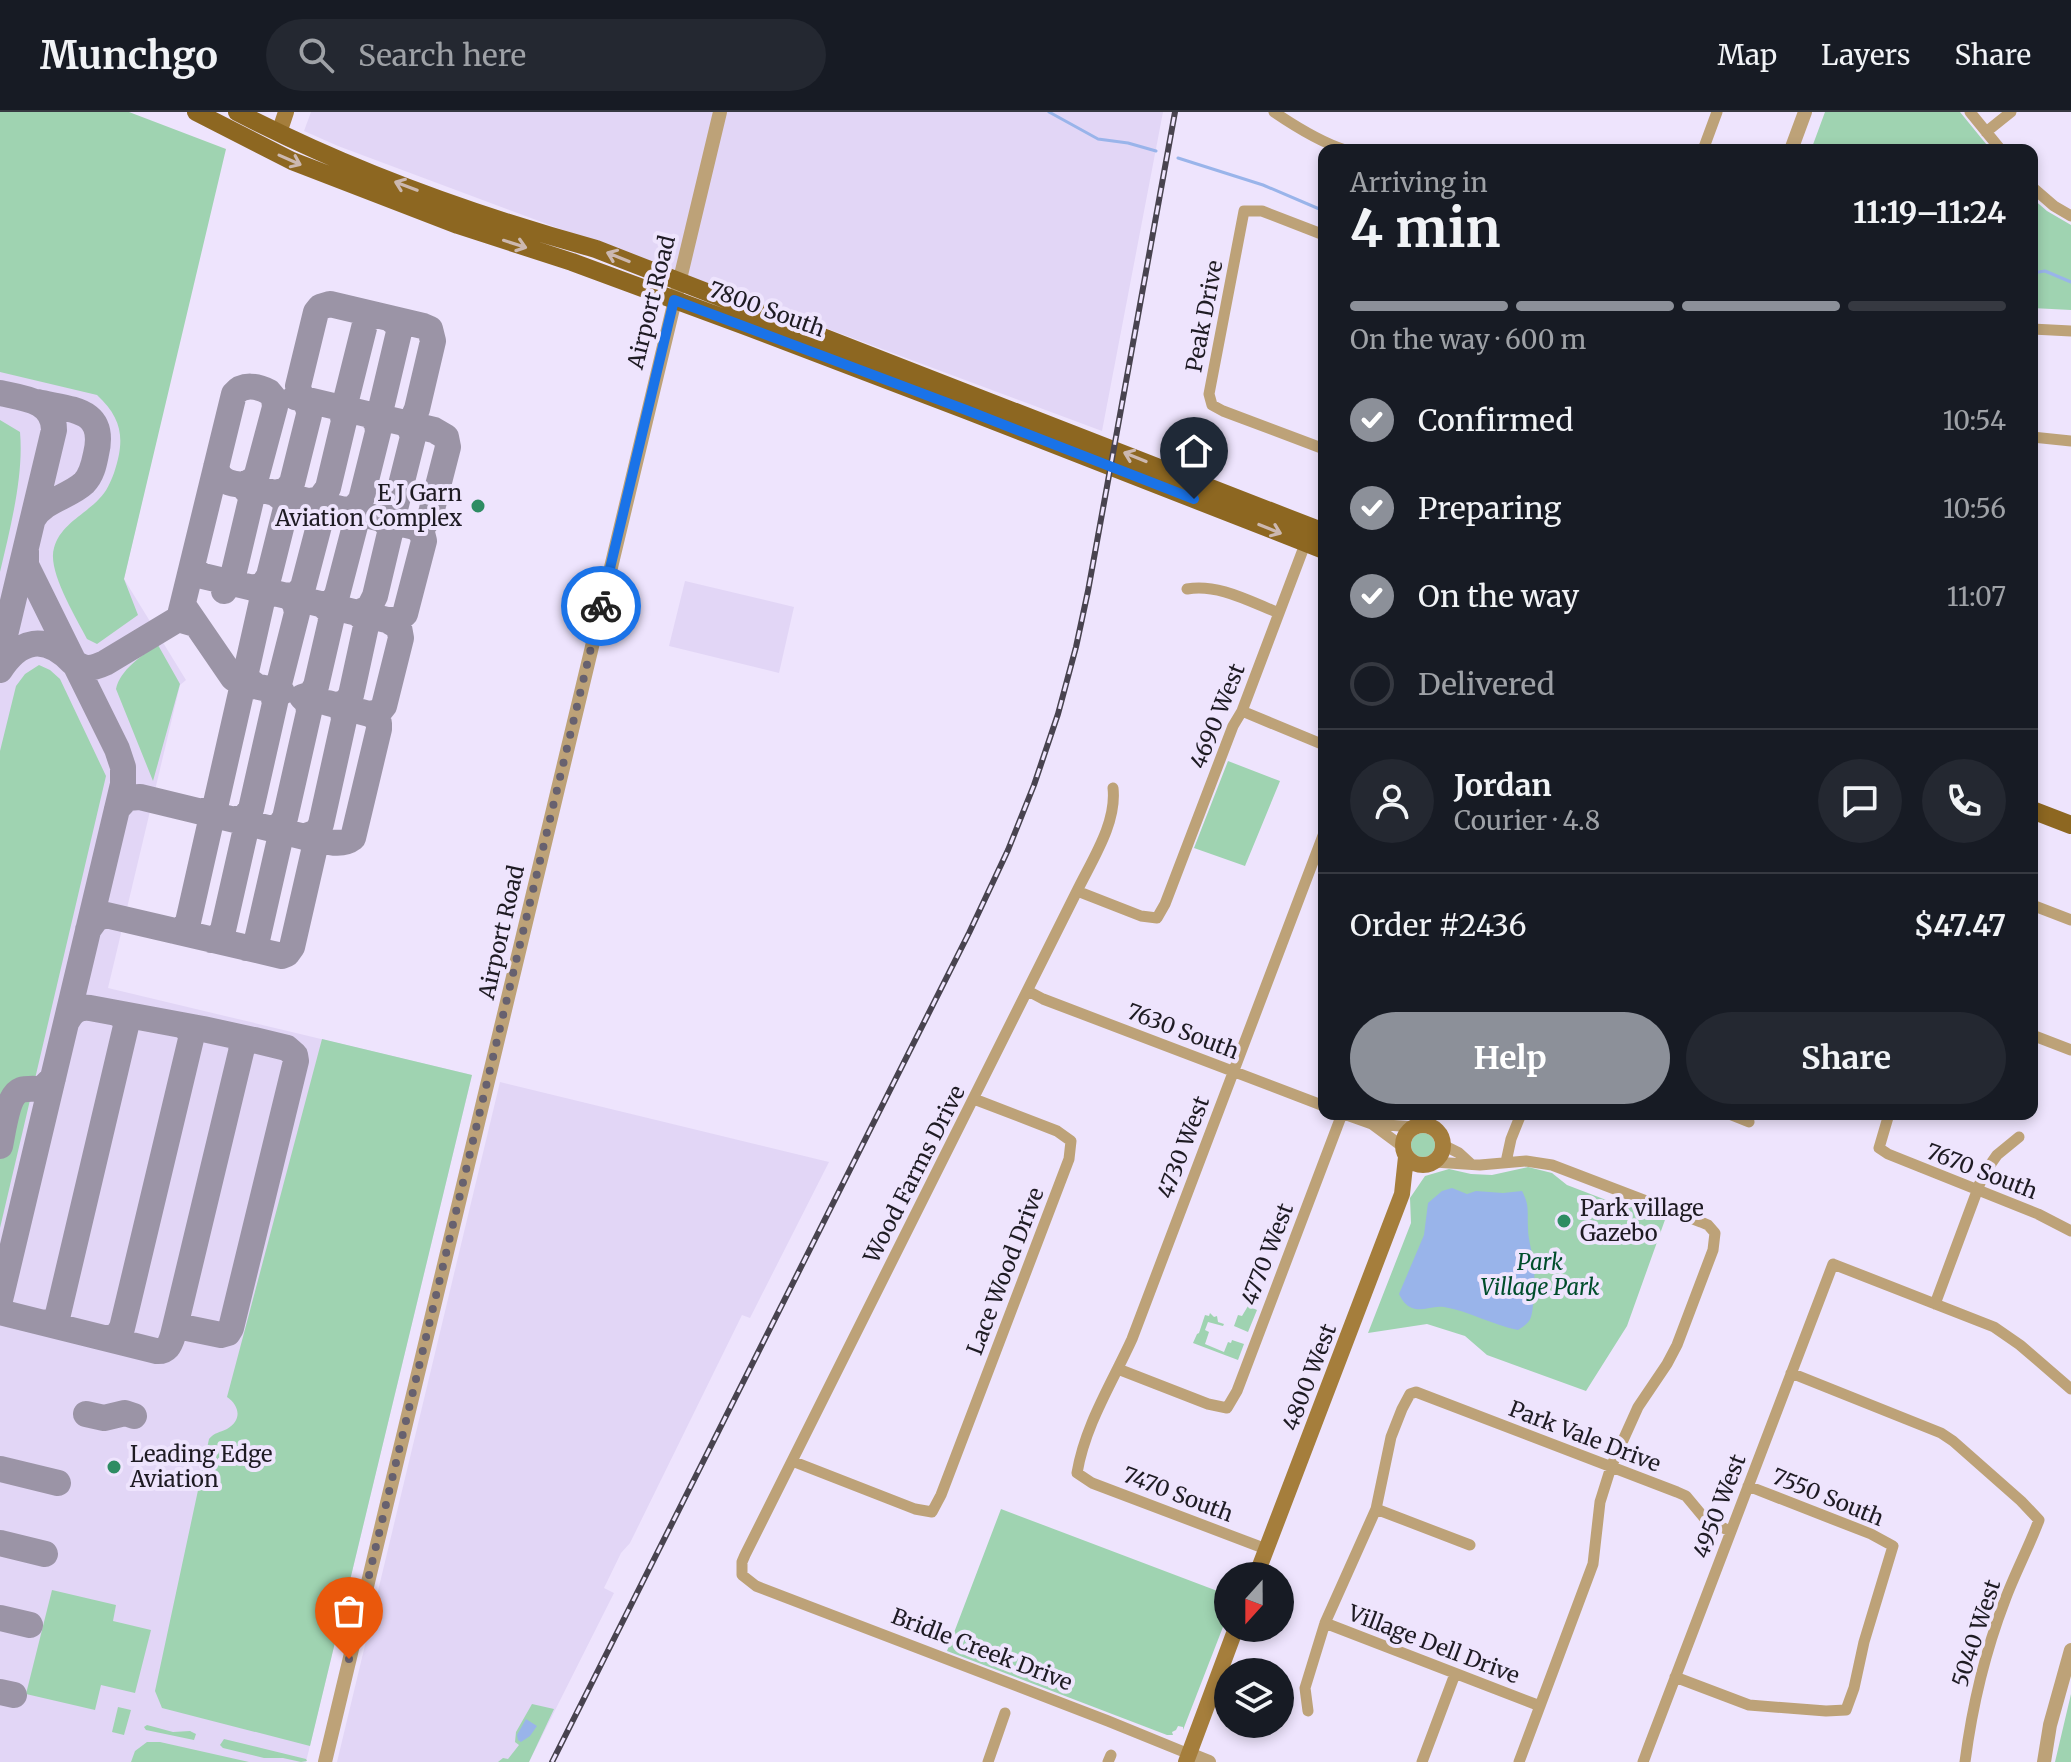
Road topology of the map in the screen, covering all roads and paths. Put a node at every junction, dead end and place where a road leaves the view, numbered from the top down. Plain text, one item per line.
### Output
1 (196, 112) edge
2 (209, 112) edge
3 (237, 112) edge
4 (286, 112) edge
5 (720, 112) edge
6 (1274, 112) edge
7 (1717, 112) edge
8 (1805, 112) edge
9 (1970, 112) edge
10 (2011, 112) edge
11 (1986, 132) junction
12 (279, 133) junction
13 (1332, 144) edge
14 (1705, 144) edge
15 (1793, 144) edge
16 (1996, 144) edge
17 (2038, 192) edge
18 (2071, 216) edge
19 (1318, 233) edge
20 (677, 291) junction
21 (2038, 329) edge
22 (2071, 331) edge
23 (2038, 438) edge
24 (2071, 441) edge
25 (1318, 447) edge
26 (1314, 534) edge
27 (1187, 589) dead end
28 (1279, 613) junction
29 (1242, 711) junction
30 (1318, 743) edge
31 (1113, 788) dead end
32 (2038, 812) edge
33 (2071, 825) edge
34 (1318, 849) edge
35 (1077, 891) junction
36 (2038, 907) edge
37 (2071, 920) edge
38 (1028, 991) junction
39 (2038, 1037) edge
40 (2071, 1050) edge
41 (1233, 1072) junction
42 (974, 1099) junction
43 (1318, 1104) edge
44 (1341, 1120) edge
45 (1360, 1120) edge
46 (1442, 1120) edge
47 (1519, 1120) edge
48 (1744, 1120) edge
49 (1887, 1120) edge
50 (1420, 1122) edge
51 (1749, 1122) dead end
52 (1372, 1124) junction
53 (2019, 1137) dead end
54 (1442, 1141) junction
55 (1404, 1152) junction
56 (1506, 1162) junction
57 (1430, 1164) junction
58 (1472, 1165) junction
59 (1977, 1190) junction
60 (1402, 1194) junction
61 (2071, 1231) edge
62 (1935, 1304) junction
63 (1118, 1369) junction
64 (1791, 1373) junction
65 (2071, 1389) edge
66 (1416, 1392) joint
67 (792, 1461) junction
68 (1611, 1467) junction
69 (1077, 1473) joint
70 (1748, 1486) junction
71 (1376, 1509) junction
72 (1730, 1531) junction
73 (1470, 1545) dead end
74 (1266, 1549) junction
75 (1261, 1562) edge
76 (742, 1575) joint
77 (1325, 1623) junction
78 (1231, 1642) edge
79 (2071, 1650) edge
80 (1455, 1674) junction
81 (1675, 1677) junction
82 (1540, 1706) junction
83 (1308, 1711) dead end
84 (1005, 1713) dead end
85 (1187, 1758) edge
86 (988, 1759) edge
87 (325, 1762) edge
88 (1004, 1762) edge
89 (1209, 1762) edge
90 (1422, 1762) edge
91 (1519, 1762) edge
92 (1643, 1762) edge
93 (1965, 1762) edge
94 (2044, 1762) edge

1 -> 20 main road, 7800 South
2 - 12 main road
3 - 12 main road, 7800 South
4 - 12 main road
5 - 20 street, Airport Road
6 - 13 street
7 - 14 street
8 - 15 street
9 - 11 street
10 - 11 street
11 - 16 street
20 -> 12 main road, 7800 South
17 - 18 street
19 - 25 street, Peak Drive
20 - 26 main road, 7800 South
20 - 87 street, Airport Road
21 - 22 street
23 - 24 street
26 - 28 street, 4690 West
27 - 28 street
28 - 29 street, 4690 West
29 - 30 street
29 - 35 street, 4690 West
31 - 35 street, Wood Farms Drive
32 - 33 main road
34 - 41 street, 4730 West
35 - 38 street, Wood Farms Drive
36 - 37 street
38 - 41 street, 7630 South
38 - 42 street, Wood Farms Drive
39 - 40 street
41 - 43 street, 7630 South
41 - 63 street, 4730 West
42 - 67 street, Wood Farms Drive
42 - 67 street, Lace Wood Drive
44 - 63 street, 4770 West
45 - 52 street
46 - 54 main road, 4800 West
47 - 56 street
48 - 51 street
49 - 59 street, 7670 South
50 - 52 street
50 - 54 main road
50 - 55 main road, 4800 West
52 - 55 street
53 - 59 street
54 - 57 main road, 4800 West
54 - 58 street
55 - 57 main road
55 - 60 main road, 4800 West
56 - 58 street
56 - 68 street
57 - 58 street
57 - 60 main road, 4800 West
59 - 61 street, 7670 South
59 - 62 street
60 - 74 main road, 4800 West
62 - 64 street, 4950 West
62 - 65 street
63 - 69 street, 4730 West
64 - 70 street, 4950 West
64 - 93 street, 5040 West
66 - 68 street, Park Vale Drive
66 - 71 street, Village Dell Drive
67 - 76 street, Wood Farms Drive
68 - 72 street, Park Vale Drive
68 - 82 street
69 - 74 street, 7470 South
70 - 72 street, 4950 West
70 - 81 street, 7550 South
71 - 73 street
71 - 77 street, Village Dell Drive
72 - 81 street, 4950 West
74 - 75 main road, 4800 West
76 - 85 street, Bridle Creek Drive
77 - 80 street, Village Dell Drive
77 - 83 street
78 - 85 main road
79 - 94 street
80 - 82 street, Village Dell Drive
80 - 90 street
81 - 92 street, 4950 West
82 - 91 street
84 - 86 street
85 - 89 street, Bridle Creek Drive
86 - 88 street

